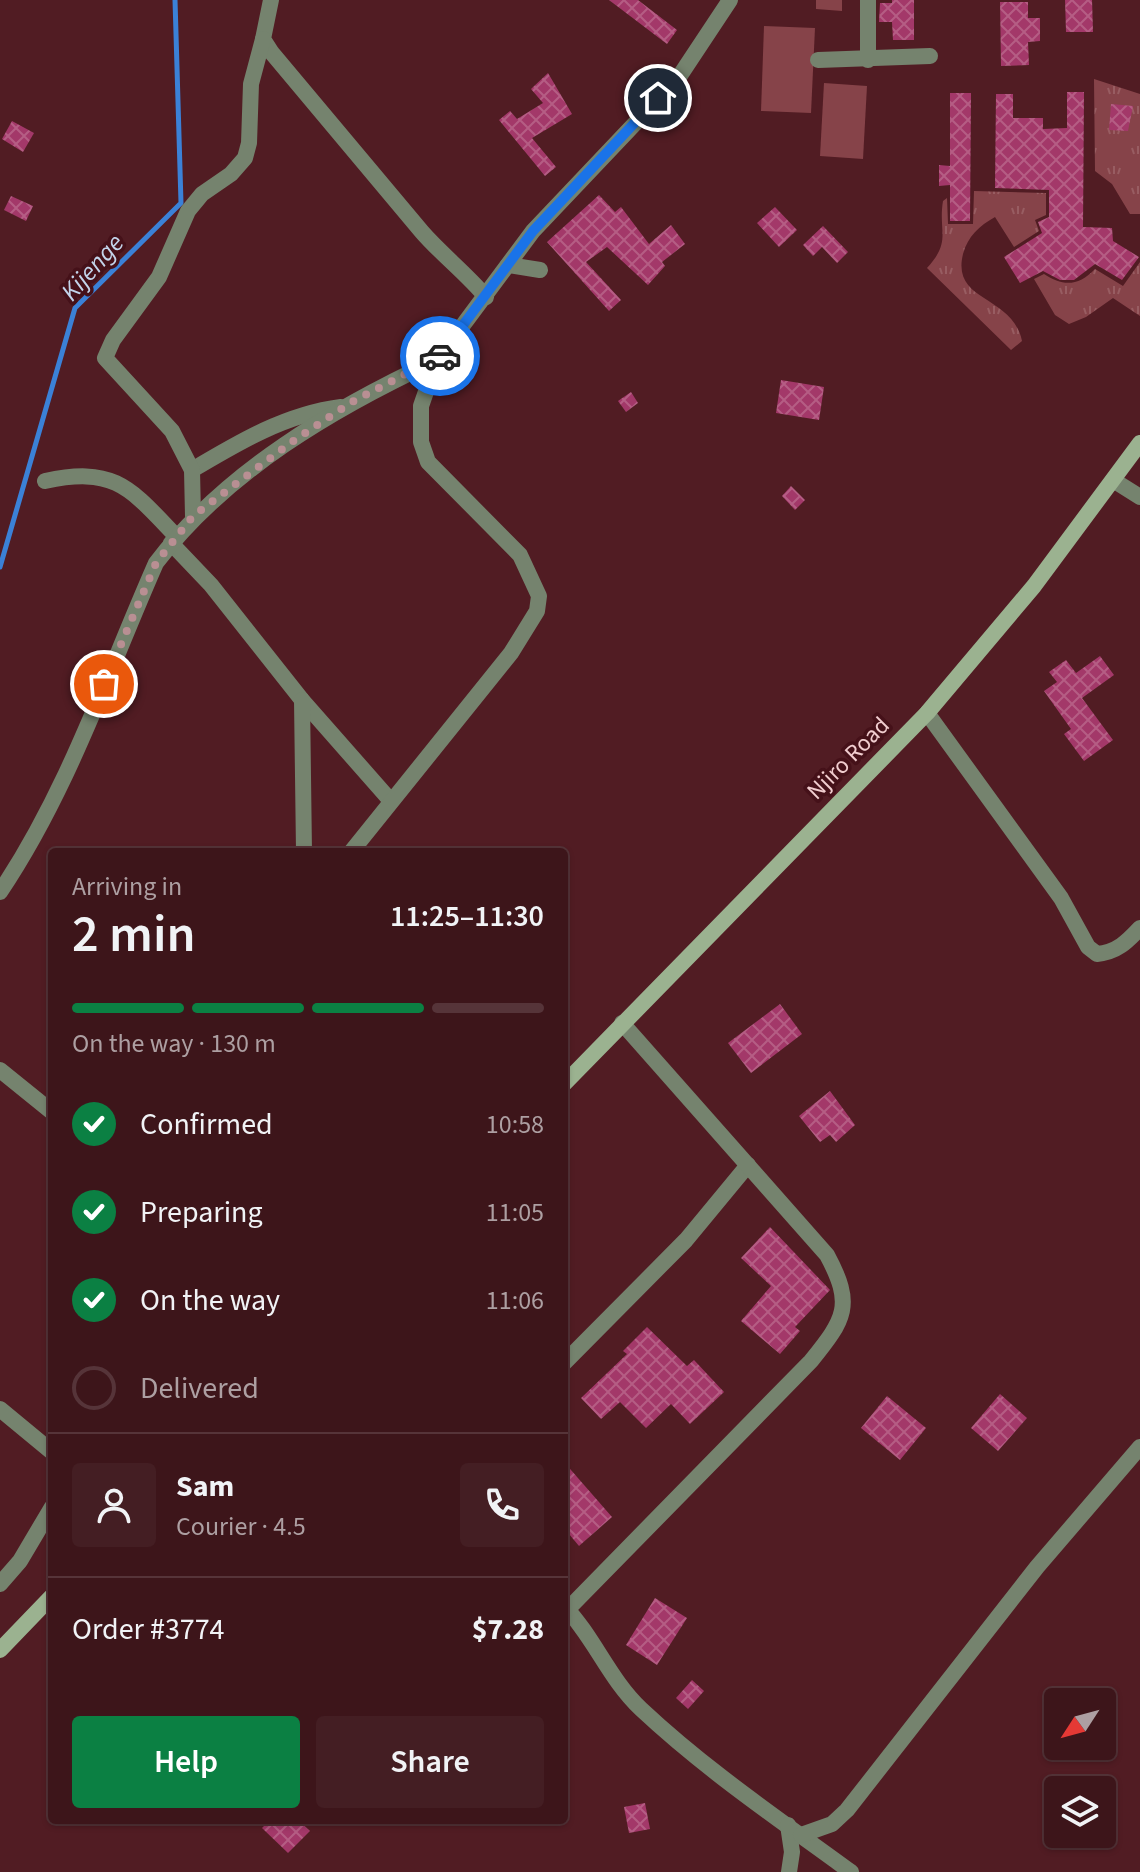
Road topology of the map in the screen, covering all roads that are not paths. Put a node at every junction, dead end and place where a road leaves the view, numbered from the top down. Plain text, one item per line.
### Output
1 (271, 0) edge
2 (730, 0) edge
3 (868, 0) edge
4 (263, 39) junction
5 (930, 56) dead end
6 (818, 60) dead end
7 (868, 60) junction
8 (508, 265) junction
9 (540, 270) dead end
10 (486, 297) junction
11 (437, 360) junction
12 (346, 406) junction
13 (1140, 443) edge
14 (192, 470) junction
15 (1113, 480) junction
16 (45, 481) dead end
17 (1140, 497) edge
18 (193, 516) junction
19 (173, 540) junction
20 (302, 700) junction
21 (927, 713) junction
22 (390, 800) junction
23 (304, 848) edge
24 (354, 848) edge
25 (0, 892) edge
26 (1140, 928) edge
27 (622, 1023) junction
28 (0, 1070) edge
29 (568, 1080) edge
30 (48, 1109) edge
31 (748, 1165) junction
32 (568, 1359) edge
33 (0, 1409) edge
34 (1140, 1447) edge
35 (48, 1449) edge
36 (48, 1514) edge
37 (0, 1584) edge
38 (48, 1600) edge
39 (568, 1606) edge
40 (568, 1611) edge
41 (0, 1650) edge
42 (788, 1825) junction
43 (801, 1835) junction
44 (789, 1872) edge
45 (851, 1872) edge

1 - 4 street
2 - 8 street
3 - 7 street
4 - 10 street
4 - 14 street
5 - 7 street
6 - 7 street
8 - 9 street
8 - 10 street
10 - 11 street
11 - 12 street
11 - 22 street
12 - 14 street
12 - 18 street
13 - 15 street, Njiro Road
14 - 18 street
15 - 17 street
15 - 21 street, Njiro Road
16 - 19 street
18 - 19 street
19 - 20 street
19 - 25 street
20 - 22 street
20 - 23 street
21 - 26 street
21 - 27 street, Njiro Road
22 - 24 street
27 - 29 street, Njiro Road
27 - 31 street
28 - 30 street
31 - 32 street
31 - 39 street
33 - 35 street
34 - 43 street
36 - 37 street
38 - 41 street
40 - 42 street
42 - 43 street
42 - 44 street
43 - 45 street

